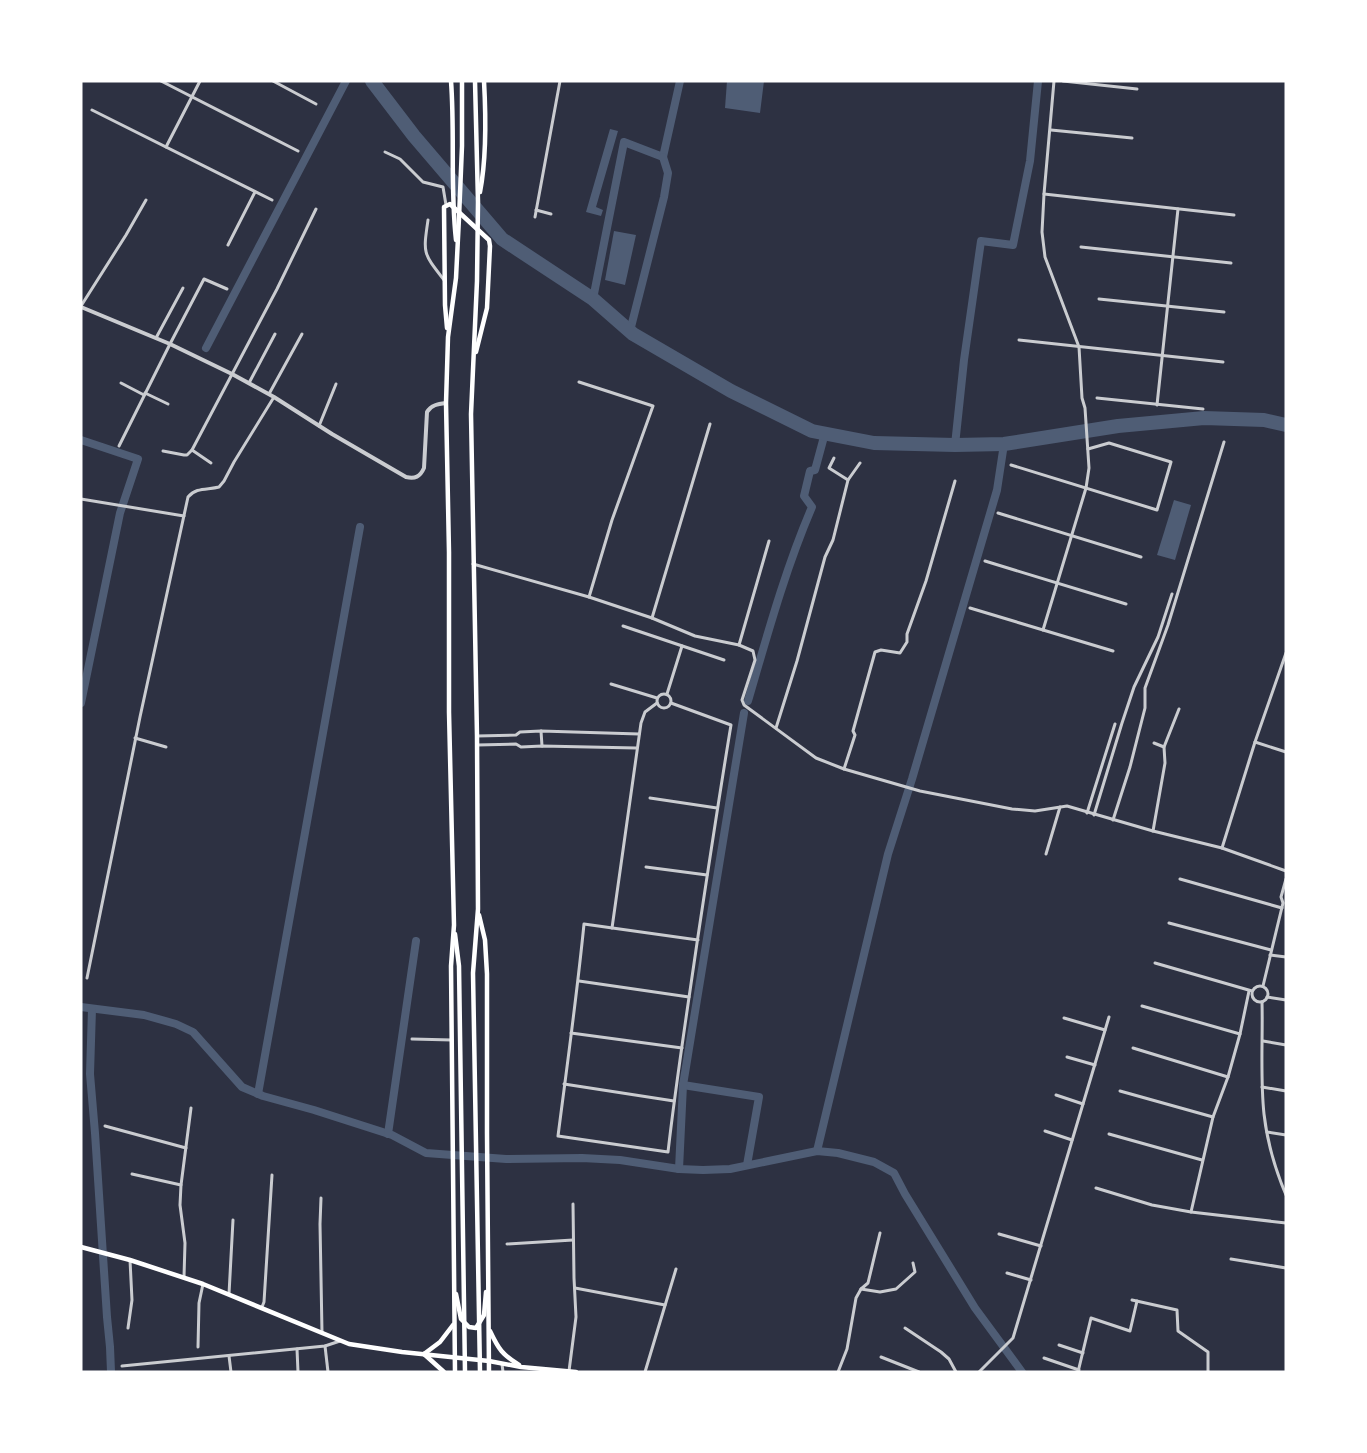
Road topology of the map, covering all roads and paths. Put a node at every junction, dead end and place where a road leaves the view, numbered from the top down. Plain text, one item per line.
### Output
1 (161, 81) edge
2 (200, 81) edge
3 (273, 81) edge
4 (451, 81) edge
5 (462, 81) edge
6 (475, 81) edge
7 (484, 81) edge
8 (560, 81) edge
9 (1054, 81) edge
10 (1063, 81) edge
11 (1137, 89) dead end
12 (191, 97) junction
13 (316, 104) dead end
14 (92, 110) dead end
15 (1051, 130) junction
16 (1132, 138) dead end
17 (166, 147) junction
18 (298, 151) dead end
19 (385, 152) dead end
20 (255, 192) junction
21 (1044, 194) junction
22 (146, 200) dead end
23 (272, 200) dead end
24 (478, 202) junction
25 (446, 205) junction
26 (316, 209) dead end
27 (1178, 209) junction
28 (536, 210) junction
29 (551, 214) dead end
30 (1234, 215) dead end
31 (535, 217) dead end
32 (428, 220) dead end
33 (228, 245) dead end
34 (1081, 247) dead end
35 (457, 252) junction
36 (1172, 257) junction
37 (1231, 263) dead end
38 (445, 282) junction
39 (183, 288) dead end
40 (227, 289) dead end
41 (1099, 299) dead end
42 (1167, 306) junction
43 (81, 307) edge
44 (1224, 312) dead end
45 (275, 334) dead end
46 (302, 334) dead end
47 (448, 337) junction
48 (156, 338) junction
49 (1019, 340) dead end
50 (170, 344) junction
51 (1079, 347) junction
52 (1162, 355) junction
53 (473, 359) junction
54 (1223, 362) dead end
55 (232, 374) junction
56 (579, 382) dead end
57 (121, 383) dead end
58 (249, 383) junction
59 (336, 384) dead end
60 (145, 394) junction
61 (271, 395) junction
62 (1096, 398) dead end
63 (446, 403) junction
64 (168, 405) dead end
65 (1157, 405) junction
66 (1203, 409) dead end
67 (710, 424) dead end
68 (319, 426) junction
69 (1224, 442) dead end
70 (119, 446) dead end
71 (1088, 449) junction
72 (192, 450) junction
73 (163, 451) dead end
74 (834, 458) dead end
75 (211, 463) dead end
76 (860, 463) dead end
77 (1011, 465) dead end
78 (848, 480) junction
79 (955, 481) dead end
80 (1086, 488) junction
81 (81, 499) edge
82 (998, 513) dead end
83 (184, 516) junction
84 (1071, 536) junction
85 (769, 541) dead end
86 (1141, 557) dead end
87 (985, 561) dead end
88 (473, 564) junction
89 (1056, 583) junction
90 (1172, 594) dead end
91 (589, 597) junction
92 (1126, 604) dead end
93 (970, 608) dead end
94 (652, 618) junction
95 (623, 626) dead end
96 (1043, 630) junction
97 (739, 645) junction
98 (682, 646) junction
99 (1113, 651) dead end
100 (1286, 653) edge
101 (724, 660) dead end
102 (611, 684) dead end
103 (667, 694) junction
104 (657, 698) junction
105 (657, 703) junction
106 (671, 704) junction
107 (1179, 709) dead end
108 (1115, 724) dead end
109 (776, 728) junction
110 (541, 731) junction
111 (639, 734) junction
112 (477, 736) junction
113 (135, 738) junction
114 (1255, 742) junction
115 (1154, 743) dead end
116 (477, 745) junction
117 (542, 746) junction
118 (166, 747) dead end
119 (1164, 747) junction
120 (636, 748) junction
121 (1286, 752) edge
122 (844, 769) junction
123 (650, 798) dead end
124 (1060, 807) junction
125 (717, 808) junction
126 (1087, 813) junction
127 (1094, 815) junction
128 (1113, 820) junction
129 (1153, 831) junction
130 (1222, 849) junction
131 (1046, 854) dead end
132 (646, 867) dead end
133 (1286, 871) edge
134 (707, 875) junction
135 (1180, 879) dead end
136 (1286, 879) edge
137 (1284, 907) edge
138 (478, 909) junction
139 (1170, 923) dead end
140 (454, 926) junction
141 (612, 928) junction
142 (698, 940) junction
143 (1270, 953) junction
144 (1286, 957) edge
145 (1155, 963) dead end
146 (87, 978) dead end
147 (579, 981) junction
148 (1263, 987) junction
149 (1250, 991) junction
150 (689, 997) junction
151 (1268, 997) junction
152 (1286, 1000) edge
153 (1262, 1002) junction
154 (1142, 1006) dead end
155 (1109, 1017) dead end
156 (1064, 1018) dead end
157 (1105, 1030) junction
158 (570, 1033) junction
159 (1240, 1034) junction
160 (412, 1039) dead end
161 (452, 1040) junction
162 (1263, 1041) junction
163 (1286, 1045) edge
164 (681, 1048) junction
165 (1133, 1048) dead end
166 (1067, 1057) dead end
167 (1095, 1065) junction
168 (1228, 1077) junction
169 (564, 1084) junction
170 (1262, 1087) junction
171 (1286, 1090) edge
172 (1120, 1091) dead end
173 (1056, 1095) dead end
174 (674, 1101) junction
175 (1083, 1104) junction
176 (191, 1108) dead end
177 (1213, 1117) junction
178 (105, 1126) dead end
179 (1045, 1131) dead end
180 (1268, 1132) junction
181 (1109, 1134) dead end
182 (1286, 1135) edge
183 (1072, 1140) junction
184 (186, 1148) junction
185 (1202, 1160) junction
186 (132, 1174) dead end
187 (272, 1175) dead end
188 (1280, 1181) junction
189 (1286, 1182) edge
190 (182, 1185) junction
191 (1096, 1188) dead end
192 (1286, 1196) edge
193 (321, 1198) dead end
194 (573, 1204) dead end
195 (1191, 1212) junction
196 (233, 1220) dead end
197 (1286, 1223) edge
198 (880, 1233) dead end
199 (999, 1233) dead end
200 (573, 1240) junction
201 (507, 1244) dead end
202 (1041, 1246) junction
203 (81, 1247) edge
204 (130, 1260) junction
205 (1231, 1260) dead end
206 (913, 1263) dead end
207 (1286, 1268) edge
208 (489, 1269) junction
209 (676, 1269) dead end
210 (1007, 1273) dead end
211 (184, 1277) junction
212 (1030, 1280) junction
213 (454, 1282) junction
214 (203, 1284) junction
215 (575, 1288) junction
216 (861, 1289) junction
217 (229, 1294) junction
218 (1132, 1300) dead end
219 (1137, 1301) junction
220 (665, 1305) junction
221 (261, 1308) junction
222 (455, 1322) junction
223 (128, 1328) dead end
224 (905, 1328) dead end
225 (489, 1329) junction
226 (322, 1334) junction
227 (340, 1341) junction
228 (1059, 1345) dead end
229 (325, 1346) junction
230 (198, 1347) dead end
231 (297, 1349) junction
232 (1083, 1353) junction
233 (423, 1354) junction
234 (229, 1356) junction
235 (881, 1357) dead end
236 (455, 1358) junction
237 (1044, 1358) dead end
238 (489, 1361) junction
239 (502, 1364) junction
240 (122, 1366) dead end
241 (521, 1367) junction
242 (569, 1371) edge
243 (1078, 1371) edge
244 (231, 1372) edge
245 (298, 1372) edge
246 (328, 1372) edge
247 (444, 1372) edge
248 (455, 1372) edge
249 (465, 1372) edge
250 (480, 1372) edge
251 (489, 1372) edge
252 (503, 1372) edge
253 (576, 1372) edge
254 (645, 1372) edge
255 (837, 1372) edge
256 (919, 1372) edge
257 (956, 1372) edge
258 (979, 1372) edge
259 (1208, 1372) edge

1 - 12 street
2 - 12 street
3 - 13 street
4 - 35 main road
5 - 35 main road
6 - 24 main road
7 - 24 main road
8 - 28 street
9 - 15 street
10 - 11 street
12 - 17 street
12 - 18 street
14 - 17 street
15 - 16 street
15 - 21 street
17 - 20 street
19 - 25 street
20 - 23 street
20 - 33 street
21 - 27 street
21 - 51 street
22 - 43 street
24 - 53 main road
25 - 38 main road
25 - 53 main road
26 - 55 street
27 - 30 street
27 - 36 street
28 - 29 street
28 - 31 street
32 - 38 street
34 - 36 street
35 - 47 main road
36 - 37 street
36 - 42 street
38 - 47 main road
39 - 48 street
40 - 50 street
41 - 42 street
42 - 44 street
42 - 52 street
43 - 48 street
45 - 58 street
46 - 61 street
47 - 63 main road
48 - 50 street
49 - 51 street
50 - 55 street
50 - 60 street
51 - 52 street
51 - 71 street
52 - 54 street
52 - 65 street
53 - 88 main road
55 - 58 street
55 - 72 street
56 - 91 street
57 - 60 street
58 - 61 street
59 - 68 street
60 - 64 street
60 - 70 street
61 - 68 street
61 - 83 street
62 - 65 street
63 - 68 street
63 - 140 main road
65 - 66 street
67 - 94 street
69 - 128 street
71 - 80 street
71 - 80 street
72 - 73 street
72 - 75 street
74 - 78 street
76 - 78 street
77 - 80 street
78 - 109 street
79 - 122 street
80 - 84 street
81 - 83 street
82 - 84 street
83 - 113 street
84 - 86 street
84 - 89 street
85 - 97 street
87 - 89 street
88 - 91 street
88 - 112 main road
89 - 92 street
89 - 96 street
90 - 127 street
91 - 94 street
93 - 96 street
94 - 97 street
95 - 98 street
96 - 99 street
97 - 109 street
98 - 101 street
98 - 103 street
100 - 114 street
102 - 104 street
103 - 104 street
103 - 106 street
104 - 105 street
105 - 106 street
105 - 111 street
106 - 125 street
107 - 119 street
108 - 126 street
109 - 122 street
110 - 111 street
110 - 112 street
110 - 117 street
111 - 120 street
112 - 116 main road
113 - 118 street
113 - 146 street
114 - 121 street
114 - 130 street
115 - 119 street
116 - 117 street
116 - 138 main road
117 - 120 street
119 - 129 street
120 - 141 street
122 - 124 street
123 - 125 street
124 - 126 street
124 - 131 street
125 - 134 street
126 - 127 street
127 - 128 street
128 - 129 street
129 - 130 street
130 - 133 street
132 - 134 street
134 - 142 street
135 - 137 street
136 - 137 street
137 - 143 street
138 - 208 main road
138 - 250 main road
139 - 143 street
140 - 161 main road
140 - 249 main road
141 - 142 street
141 - 147 street
142 - 150 street
143 - 144 street
143 - 148 street
145 - 149 street
147 - 150 street
147 - 158 street
148 - 149 street
148 - 151 street
149 - 153 street
149 - 159 street
150 - 164 street
151 - 152 street
151 - 153 street
153 - 162 street
154 - 159 street
155 - 157 street
156 - 157 street
157 - 167 street
158 - 164 street
158 - 169 street
159 - 168 street
160 - 161 street
161 - 213 main road
162 - 163 street
162 - 170 street
164 - 174 street
165 - 168 street
166 - 167 street
167 - 175 street
168 - 177 street
169 - 174 street
169 - 174 street
170 - 171 street
170 - 180 street
172 - 177 street
173 - 175 street
175 - 183 street
176 - 184 street
177 - 185 street
178 - 184 street
179 - 183 street
180 - 182 street
180 - 188 street
181 - 185 street
183 - 202 street
184 - 190 street
185 - 195 street
186 - 190 street
187 - 221 street
188 - 189 street
188 - 192 street
190 - 211 street
191 - 195 street
193 - 226 street
194 - 200 street
195 - 197 street
196 - 217 street
198 - 216 street
199 - 202 street
200 - 201 street
200 - 215 street
202 - 212 street
203 - 204 main road
204 - 211 main road
204 - 223 street
205 - 207 street
206 - 216 street
208 - 213 main road
208 - 225 main road
209 - 220 street
210 - 212 street
211 - 214 main road
212 - 258 street
213 - 222 main road
214 - 217 main road
214 - 230 street
215 - 220 street
215 - 242 street
216 - 255 street
217 - 221 main road
218 - 219 street
219 - 232 street
219 - 259 street
220 - 254 street
221 - 226 main road
222 - 233 main road
222 - 236 main road
224 - 257 street
225 - 238 main road
225 - 241 main road
226 - 227 main road
227 - 229 street
227 - 233 main road
228 - 232 street
229 - 231 street
229 - 246 street
231 - 234 street
231 - 245 street
232 - 243 street
233 - 236 main road
233 - 247 main road
234 - 240 street
234 - 244 street
235 - 256 street
236 - 238 main road
236 - 248 main road
237 - 243 street
238 - 239 main road
238 - 251 main road
239 - 241 main road
239 - 252 street
241 - 242 main road
242 - 253 main road

